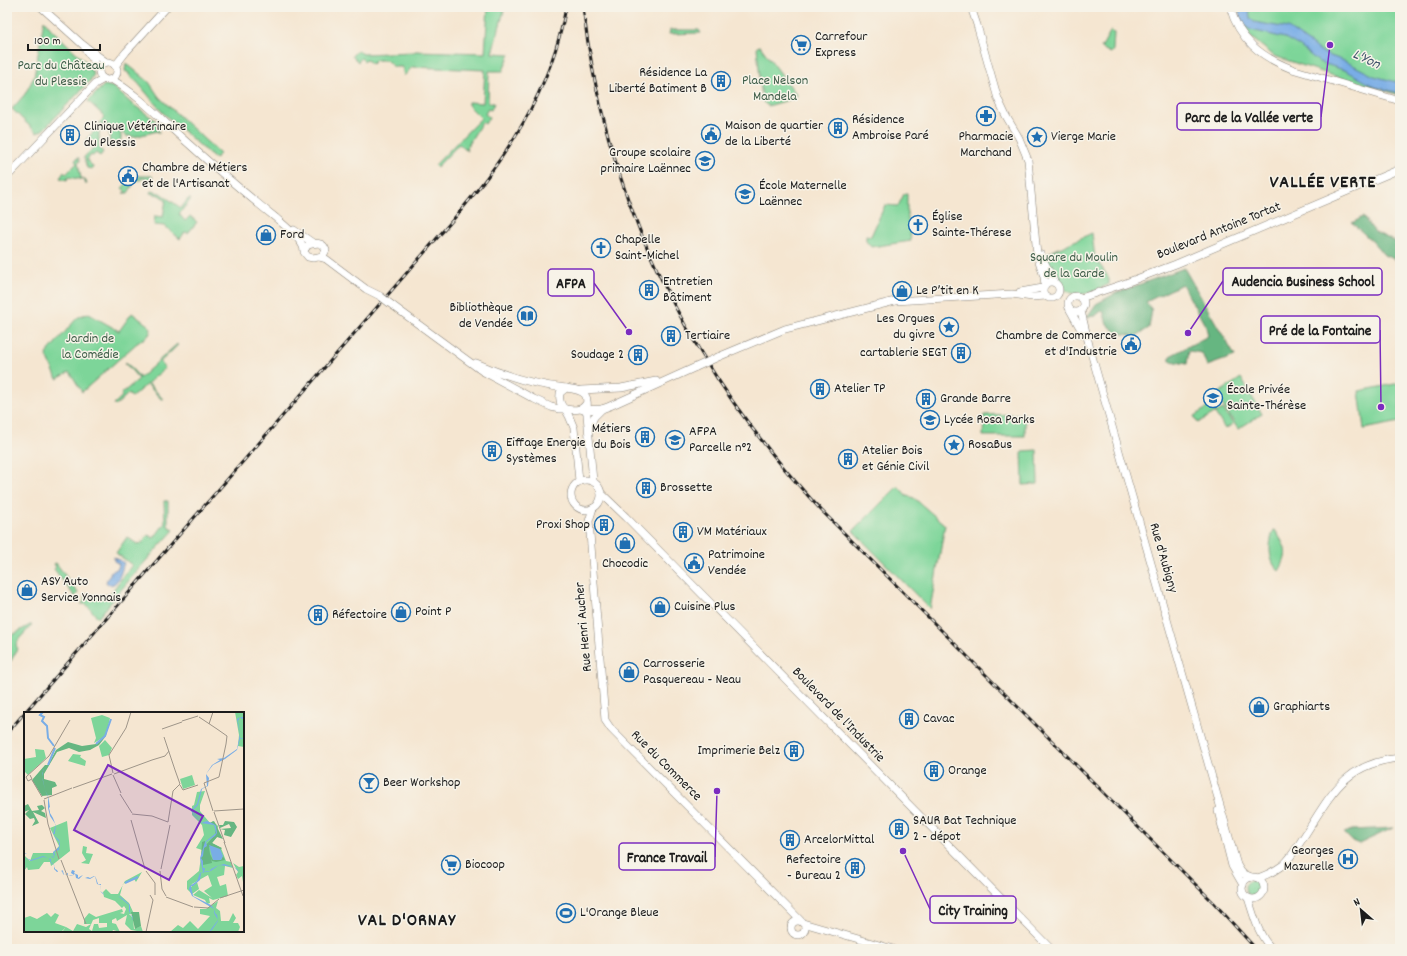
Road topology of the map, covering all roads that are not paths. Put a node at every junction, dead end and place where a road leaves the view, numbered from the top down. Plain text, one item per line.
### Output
1 (40, 7) edge
2 (167, 7) edge
3 (970, 7) edge
4 (1230, 7) edge
5 (82, 44) junction
6 (112, 66) junction
7 (104, 75) junction
8 (129, 89) junction
9 (1400, 101) edge
10 (1400, 169) edge
11 (7, 177) edge
12 (282, 223) junction
13 (313, 243) junction
14 (1037, 246) junction
15 (305, 249) junction
16 (326, 250) junction
17 (319, 257) junction
18 (1056, 283) junction
19 (1044, 286) junction
20 (1114, 287) junction
21 (1012, 294) junction
22 (1057, 294) junction
23 (380, 296) junction
24 (1046, 296) junction
25 (1072, 297) junction
26 (1081, 298) junction
27 (1069, 307) junction
28 (1082, 308) junction
29 (1090, 349) junction
30 (466, 359) junction
31 (676, 376) junction
32 (566, 388) junction
33 (581, 390) junction
34 (587, 402) junction
35 (564, 409) junction
36 (602, 409) junction
37 (578, 410) junction
38 (588, 410) junction
39 (589, 432) junction
40 (579, 481) junction
41 (593, 481) junction
42 (601, 493) junction
43 (614, 504) junction
44 (595, 506) junction
45 (581, 509) junction
46 (589, 521) junction
47 (611, 729) joint
48 (1400, 758) edge
49 (1210, 774) junction
50 (1273, 872) junction
51 (1255, 878) junction
52 (1243, 885) junction
53 (1264, 885) junction
54 (1248, 898) junction
55 (1258, 899) junction
56 (786, 906) junction
57 (802, 922) junction
58 (793, 923) junction
59 (820, 928) junction
60 (1258, 928) junction
61 (803, 932) junction
62 (1048, 947) edge
63 (893, 949) edge
64 (1272, 949) edge

1 - 5 main road
2 - 6 main road
3 - 14 main road
4 - 9 main road
5 - 6 main road
5 - 7 main road
6 - 7 main road
6 - 7 main road
6 - 8 main road
7 - 8 main road
7 - 11 main road
8 - 12 main road
10 - 20 main road, Boulevard Antoine Tortat
12 - 13 main road
12 - 15 main road
13 - 15 main road
13 - 16 main road
14 - 18 main road
14 - 19 main road
15 - 17 main road
16 - 17 main road
16 - 23 main road
17 - 23 main road
18 - 19 main road
18 - 22 main road
19 - 21 main road
19 - 24 main road
20 - 26 main road, Boulevard Antoine Tortat
20 - 28 main road, Boulevard Antoine Tortat
21 - 24 main road
21 - 31 main road, bridge
22 - 24 main road
22 - 25 main road
22 - 27 main road
23 - 30 main road, bridge
25 - 26 main road
25 - 27 main road
26 - 28 main road
27 - 28 main road
27 - 29 main road, Rue d'Aubigny
28 - 29 main road, Rue d'Aubigny
29 - 49 main road, Rue d'Aubigny
30 - 32 main road
30 - 35 main road
31 - 33 main road
31 - 36 main road
32 - 33 main road
32 - 35 main road
33 - 34 main road
34 - 37 main road
34 - 38 main road
35 - 37 main road
35 - 40 main road
36 - 38 main road
36 - 39 main road
37 - 38 main road
38 - 39 main road
39 - 41 main road
40 - 41 main road
40 - 45 main road
41 - 42 main road
42 - 43 main road, Boulevard de l'Industrie
42 - 44 main road
43 - 44 main road
43 - 62 main road, Boulevard de l'Industrie
44 - 45 main road
44 - 46 main road, Rue Henri Aucher
45 - 46 main road, Rue Henri Aucher
46 - 47 main road, Rue Henri Aucher
47 - 56 main road, Rue du Commerce
48 - 50 main road
49 - 51 main road, Rue d'Aubigny
49 - 52 main road, Rue d'Aubigny
50 - 51 main road
50 - 53 main road
51 - 52 main road
51 - 53 main road
52 - 54 main road
53 - 55 main road
54 - 55 main road
54 - 60 main road
55 - 60 main road
56 - 57 main road, Rue du Commerce
56 - 58 main road, Rue du Commerce
57 - 58 main road
57 - 59 main road
57 - 61 main road
58 - 61 main road
59 - 61 main road
59 - 63 main road
60 - 64 main road

